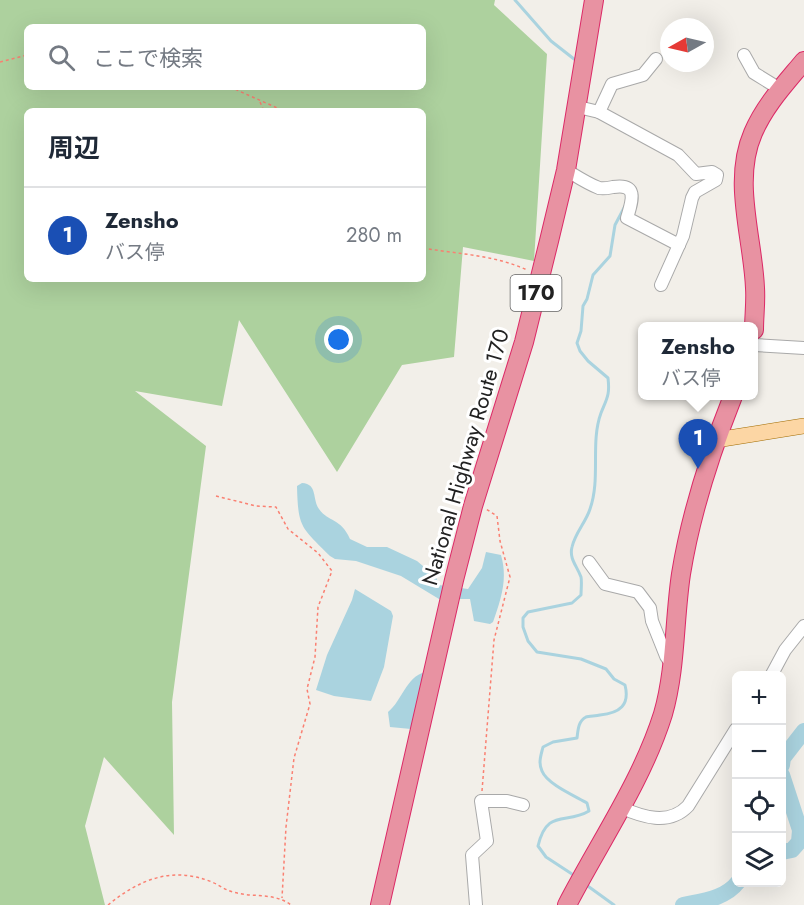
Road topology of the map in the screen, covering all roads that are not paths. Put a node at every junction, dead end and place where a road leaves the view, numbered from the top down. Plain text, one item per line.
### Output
1 (594, 0) edge
2 (744, 55) dead end
3 (656, 59) dead end
4 (804, 61) edge
5 (780, 89) junction
6 (578, 107) junction
7 (599, 112) junction
8 (566, 170) junction
9 (680, 245) junction
10 (661, 285) dead end
11 (753, 322) edge
12 (758, 345) edge
13 (804, 348) edge
14 (732, 400) edge
15 (804, 426) edge
16 (716, 440) junction
17 (589, 562) dead end
18 (804, 626) edge
19 (672, 665) junction
20 (773, 671) edge
21 (732, 735) edge
22 (523, 805) dead end
23 (620, 807) junction
24 (382, 900) edge
25 (476, 905) edge
26 (567, 905) edge

1 - 6 highway, National Highway Route 170 / 170
2 - 5 street
3 - 7 street
4 - 5 highway
5 - 11 highway
6 - 7 street
6 - 8 highway, National Highway Route 170 / 170
7 - 9 street
8 - 9 street
8 - 24 highway, National Highway Route 170 / 170
9 - 10 street
12 - 13 street
14 - 16 highway
15 - 16 main road
16 - 19 highway
17 - 19 street
18 - 20 street
19 - 23 highway
21 - 23 street
22 - 25 street
23 - 26 highway

